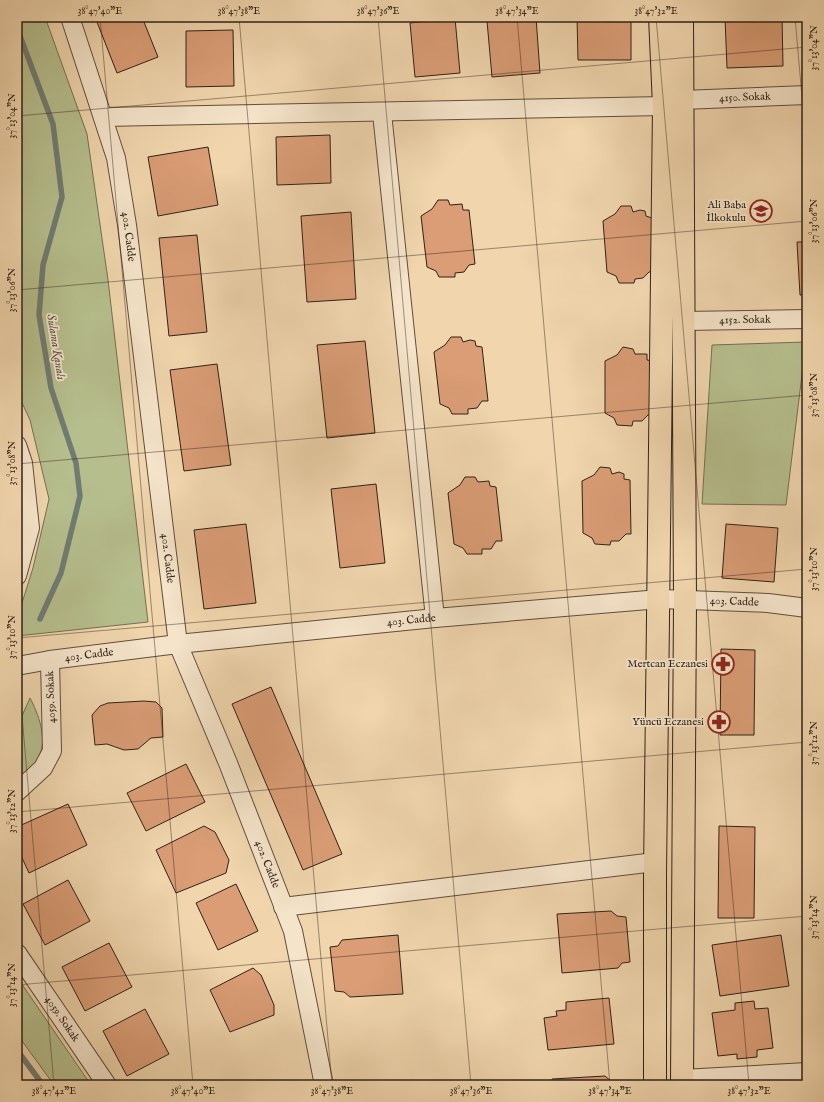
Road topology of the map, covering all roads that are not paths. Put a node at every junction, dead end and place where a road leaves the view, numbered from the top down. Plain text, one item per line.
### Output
1 (70, 17) edge
2 (660, 17) edge
3 (682, 17) edge
4 (807, 95) edge
5 (673, 103) junction
6 (382, 113) junction
7 (103, 117) junction
8 (807, 319) edge
9 (684, 321) junction
10 (17, 445) edge
11 (17, 576) edge
12 (660, 599) junction
13 (685, 601) junction
14 (807, 608) edge
15 (435, 618) junction
16 (178, 644) junction
17 (50, 660) junction
18 (17, 666) edge
19 (17, 792) edge
20 (655, 862) junction
21 (284, 907) junction
22 (17, 953) edge
23 (807, 1072) edge
24 (682, 1082) edge
25 (107, 1085) edge
26 (324, 1085) edge
27 (655, 1085) edge

1 - 7 street, 402. Cadde
2 - 5 main road
3 - 5 main road
4 - 5 street, 4150. Sokak
5 - 6 street, 4150. Sokak
5 - 9 main road
5 - 12 main road
6 - 7 street, 4150. Sokak
6 - 15 street
7 - 16 street, 402. Cadde
8 - 9 street, 4152. Sokak
9 - 13 main road
10 - 11 street
12 - 13 street, 403. Cadde
12 - 15 street, 403. Cadde
12 - 20 main road
13 - 14 street, 403. Cadde
13 - 24 main road
15 - 16 street, 403. Cadde
16 - 17 street, 403. Cadde
16 - 21 street, 402. Cadde
17 - 18 street, 403. Cadde
17 - 19 street, 4059. Sokak
20 - 21 street
20 - 27 main road
21 - 26 street, 402. Cadde
22 - 25 street, 4059. Sokak
23 - 24 street

